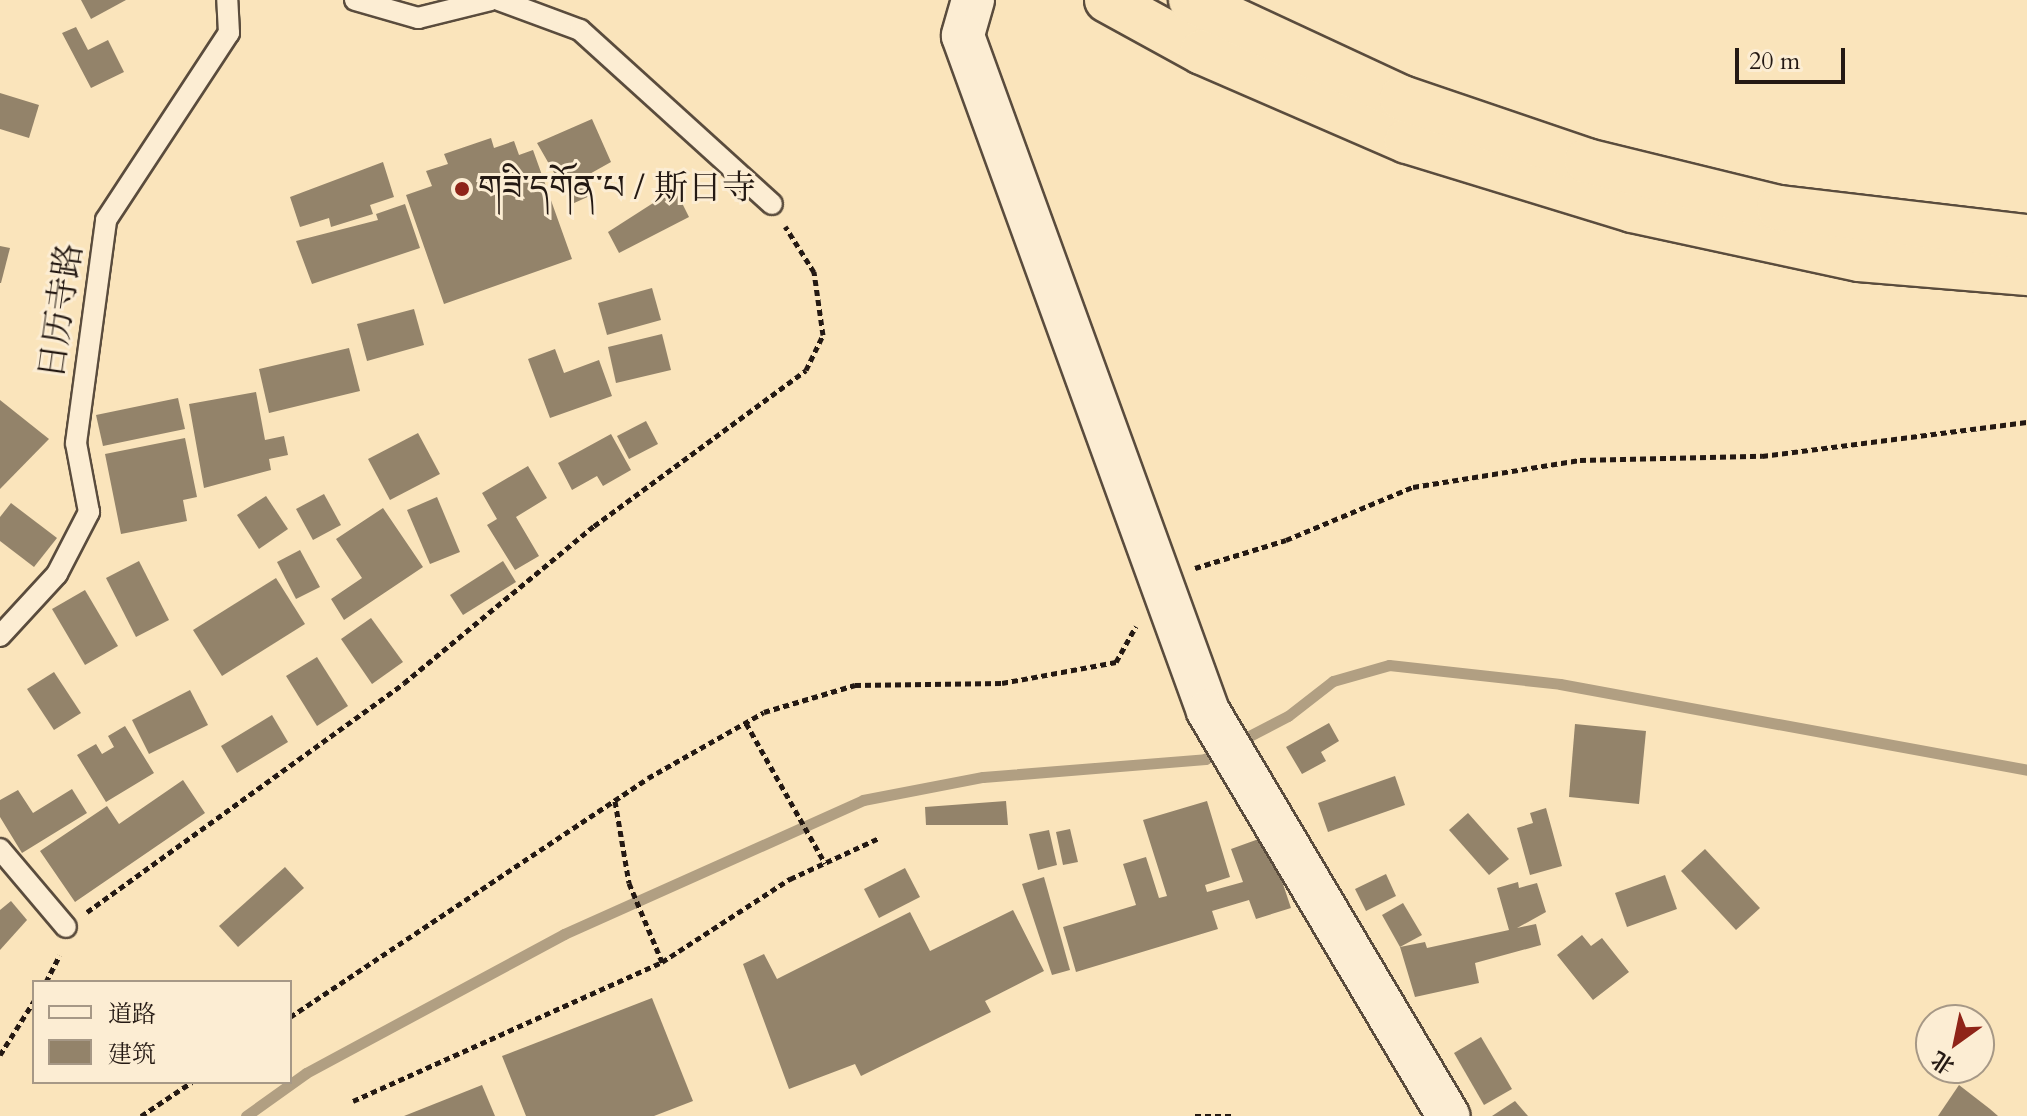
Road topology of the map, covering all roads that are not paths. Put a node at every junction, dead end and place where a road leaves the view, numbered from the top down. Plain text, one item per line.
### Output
1 (227, 0) edge
2 (355, 0) edge
3 (491, 0) edge
4 (499, 0) edge
5 (973, 0) edge
6 (1107, 0) edge
7 (1191, 0) edge
8 (772, 204) road end
9 (2027, 237) edge
10 (2027, 273) edge
11 (0, 636) edge
12 (0, 849) edge
13 (66, 927) road end
14 (1448, 1116) edge

1 - 11 lane, 日历寺路
2 - 3 lane
4 - 8 lane
5 - 14 street
6 - 10 highway
7 - 9 highway
12 - 13 lane

